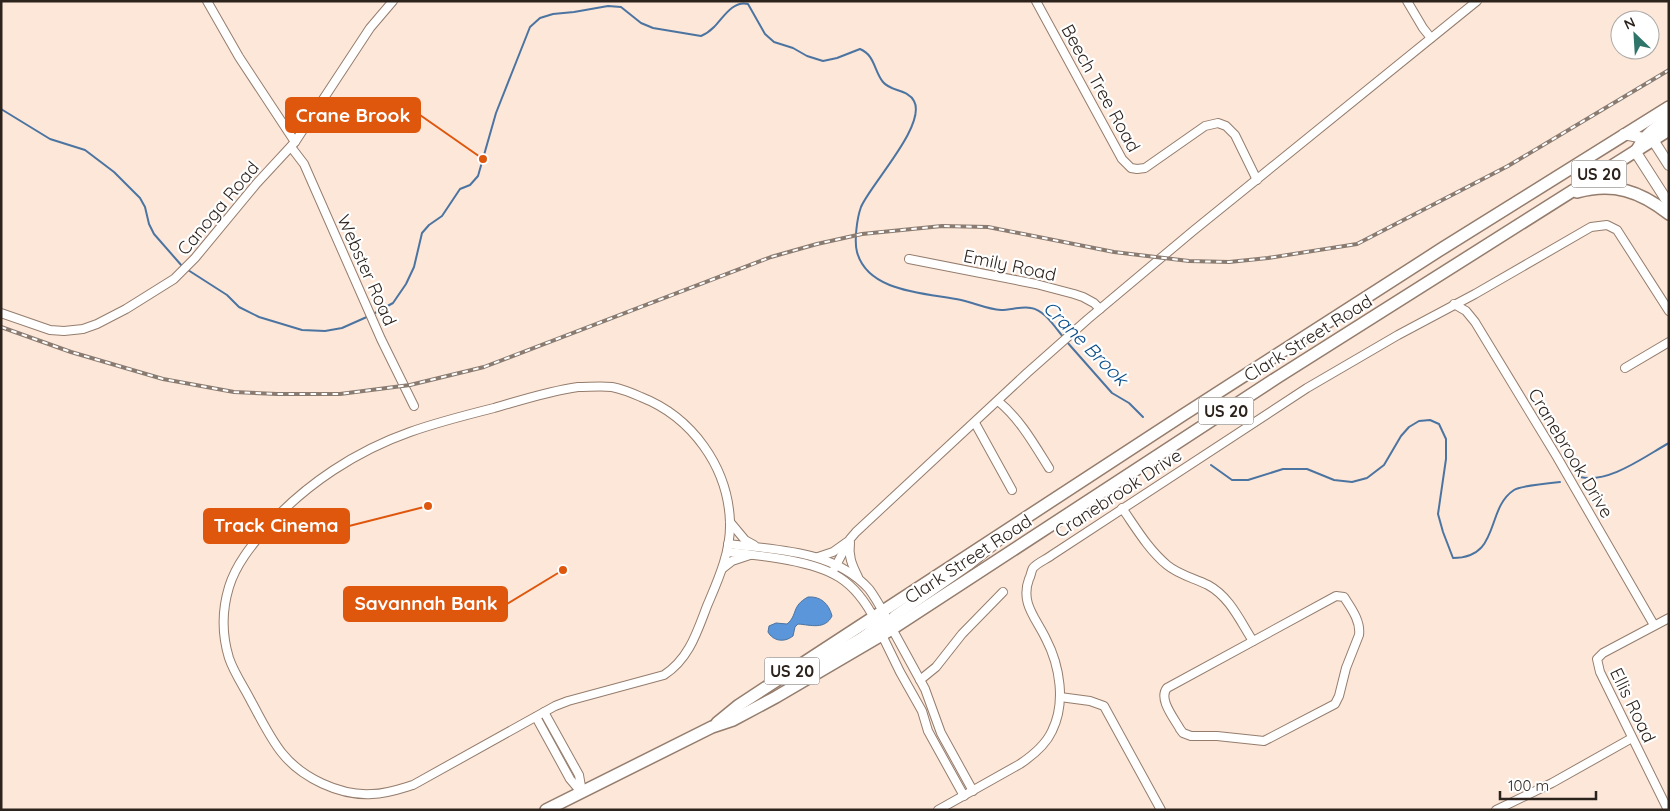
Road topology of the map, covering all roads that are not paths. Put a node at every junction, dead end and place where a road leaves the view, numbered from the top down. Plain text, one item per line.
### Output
1 (208, 1) edge
2 (393, 1) edge
3 (1036, 1) edge
4 (1407, 1) edge
5 (1477, 1) edge
6 (1431, 38) junction
7 (1669, 107) edge
8 (1669, 119) edge
9 (1669, 130) edge
10 (1624, 134) junction
11 (1648, 139) junction
12 (293, 144) junction
13 (1635, 151) junction
14 (1669, 165) edge
15 (1257, 180) junction
16 (1563, 197) junction
17 (1669, 204) edge
18 (1669, 214) edge
19 (909, 259) dead end
20 (1454, 304) junction
21 (1100, 309) junction
22 (1669, 311) edge
23 (1, 313) edge
24 (1669, 342) edge
25 (1625, 368) dead end
26 (998, 401) junction
27 (414, 406) dead end
28 (975, 423) junction
29 (1049, 468) dead end
30 (1012, 490) dead end
31 (1122, 508) junction
32 (730, 522) junction
33 (850, 539) junction
34 (727, 548) junction
35 (763, 548) junction
36 (752, 554) junction
37 (817, 557) junction
38 (836, 565) junction
39 (722, 568) junction
40 (832, 573) junction
41 (860, 581) junction
42 (1003, 592) dead end
43 (1669, 618) edge
44 (883, 623) junction
45 (1654, 625) junction
46 (1254, 641) junction
47 (900, 672) junction
48 (920, 680) junction
49 (1060, 697) junction
50 (544, 712) junction
51 (536, 717) junction
52 (712, 727) junction
53 (1632, 738) junction
54 (973, 791) junction
55 (582, 792) junction
56 (964, 796) junction
57 (546, 810) edge
58 (938, 810) edge
59 (1161, 810) edge
60 (1496, 810) edge
61 (1668, 810) edge

1 - 12 street, Webster Road
2 - 12 street, Canoga Road
3 - 15 street, Beech Tree Road
4 - 6 street
5 - 6 street
6 - 15 street
7 - 10 highway, US 20
8 - 11 highway
9 - 11 highway
10 - 11 main road
10 - 44 highway, US 20
11 - 13 highway
11 - 14 main road
12 - 23 street, Canoga Road
12 - 27 street, Webster Road
13 - 16 highway, Clark Street Road / US 20
13 - 17 main road
15 - 21 street
16 - 18 highway
16 - 44 highway, Clark Street Road / US 20
19 - 21 street, Emily Road
20 - 22 street, Cranebrook Drive
20 - 31 street, Cranebrook Drive
20 - 45 street, Cranebrook Drive
21 - 26 street
24 - 25 street
26 - 28 street
26 - 29 street
28 - 30 street
28 - 33 street
31 - 46 street
31 - 49 street, Cranebrook Drive
32 - 34 street
32 - 35 street
32 - 51 street
33 - 37 street
33 - 38 street
33 - 41 street
34 - 35 street, Clark Street Road
34 - 36 street
34 - 39 street
35 - 37 street, Clark Street Road
36 - 39 street
36 - 40 street
37 - 38 street, Clark Street Road
38 - 40 street
38 - 41 street, Clark Street Road
39 - 50 street
40 - 44 street
41 - 44 street, Clark Street Road
42 - 48 street
43 - 45 street, Ellis Road
44 - 47 street
44 - 48 street
44 - 52 highway, Clark Street Road / US 20
44 - 52 highway, Clark Street Road / US 20
45 - 53 street, Ellis Road
46 - 46 street
47 - 48 street
47 - 56 street
48 - 54 street
49 - 54 street, Cranebrook Drive
49 - 59 street
50 - 51 street
50 - 55 street
51 - 55 street
52 - 55 highway, Clark Street Road / US 20
53 - 60 street
53 - 61 street, Ellis Road
54 - 56 street, Cranebrook Drive
55 - 57 highway, Clark Street Road / US 20
56 - 58 street, Cranebrook Drive

